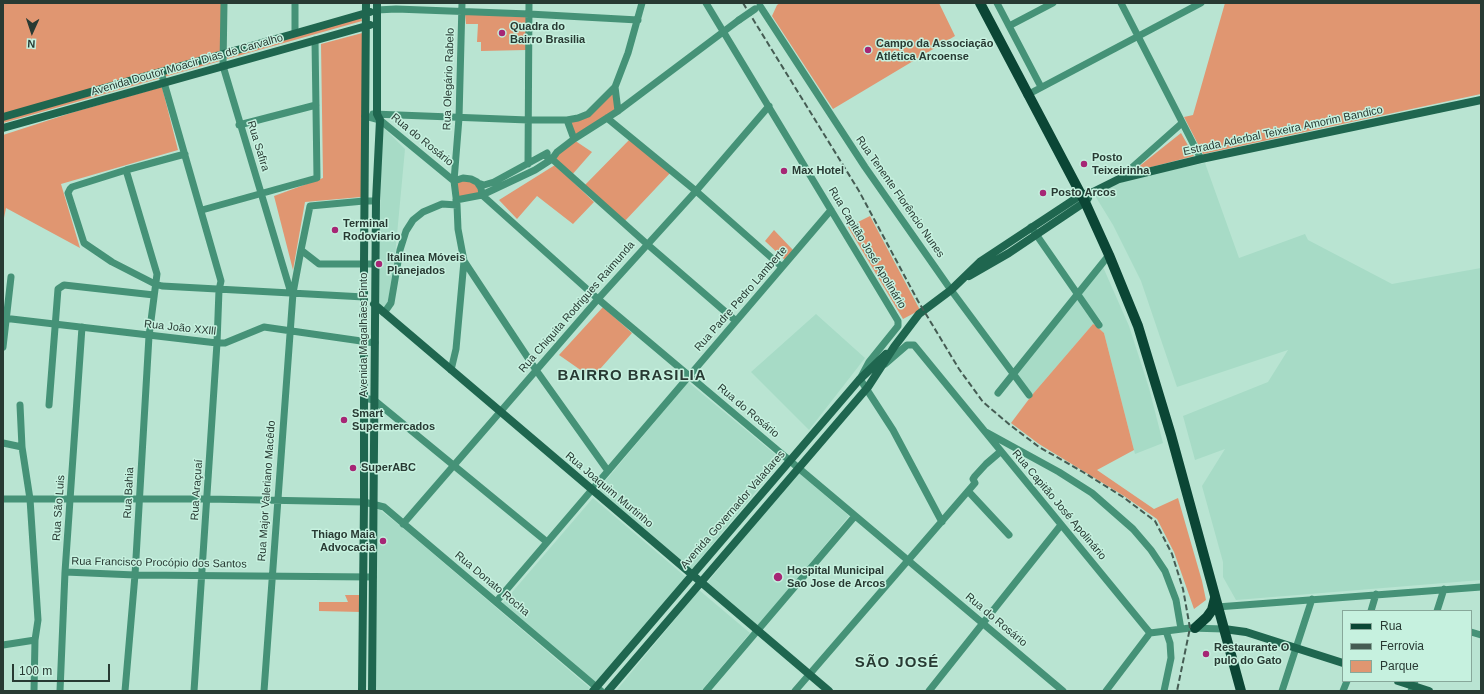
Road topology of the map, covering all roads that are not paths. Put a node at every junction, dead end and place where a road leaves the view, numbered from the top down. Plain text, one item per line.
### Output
1 (224, 3) edge
2 (295, 3) edge
3 (366, 3) edge
4 (462, 3) edge
5 (529, 3) edge
6 (642, 3) edge
7 (706, 3) edge
8 (980, 3) edge
9 (997, 3) edge
10 (1053, 3) edge
11 (1121, 3) edge
12 (1201, 3) edge
13 (760, 6) edge
14 (377, 7) edge
15 (462, 12) junction
16 (366, 13) junction
17 (529, 14) junction
18 (638, 20) junction
19 (377, 24) junction
20 (366, 26) junction
21 (1009, 26) junction
22 (722, 32) junction
23 (294, 33) junction
24 (1138, 36) junction
25 (315, 40) junction
26 (223, 54) junction
27 (223, 66) junction
28 (161, 72) junction
29 (164, 82) junction
30 (615, 87) junction
31 (1041, 87) junction
32 (1027, 95) junction
33 (1481, 100) edge
34 (316, 105) junction
35 (769, 106) junction
36 (24, 111) junction
37 (618, 111) junction
38 (365, 115) junction
39 (3, 117) edge
40 (378, 117) junction
41 (459, 118) junction
42 (608, 118) junction
43 (528, 120) junction
44 (567, 120) junction
45 (28, 121) junction
46 (1182, 123) junction
47 (239, 124) junction
48 (3, 128) edge
49 (574, 140) junction
50 (557, 152) junction
51 (185, 154) junction
52 (544, 155) junction
53 (552, 159) junction
54 (1201, 159) junction
55 (528, 164) junction
56 (126, 170) junction
57 (1119, 179) junction
58 (454, 181) junction
59 (477, 182) junction
60 (696, 191) junction
61 (261, 194) junction
62 (484, 194) junction
63 (1083, 199) junction
64 (364, 201) junction
65 (376, 201) junction
66 (457, 205) junction
67 (202, 210) junction
68 (831, 210) junction
69 (1032, 227) junction
70 (1037, 234) junction
71 (647, 244) junction
72 (301, 250) junction
73 (1109, 255) junction
74 (464, 261) junction
75 (364, 264) junction
76 (376, 264) junction
77 (782, 267) junction
78 (11, 277) dead end
79 (960, 282) junction
80 (155, 284) junction
81 (219, 290) junction
82 (951, 290) junction
83 (292, 293) junction
84 (1078, 294) junction
85 (154, 295) junction
86 (364, 297) junction
87 (598, 299) junction
88 (375, 306) junction
89 (384, 313) junction
90 (364, 316) junction
91 (375, 316) junction
92 (5, 318) edge
93 (736, 321) junction
94 (55, 323) junction
95 (1099, 325) dead end
96 (82, 327) junction
97 (290, 331) junction
98 (149, 336) junction
99 (364, 341) junction
100 (375, 343) junction
101 (218, 344) junction
102 (3, 347) edge
103 (894, 347) junction
104 (883, 365) junction
105 (451, 370) junction
106 (536, 370) junction
107 (1013, 374) junction
108 (689, 376) junction
109 (860, 379) junction
110 (866, 389) junction
111 (998, 393) dead end
112 (1028, 395) dead end
113 (364, 398) junction
114 (374, 400) junction
115 (20, 405) dead end
116 (49, 405) dead end
117 (500, 412) junction
118 (983, 430) junction
119 (3, 443) edge
120 (22, 447) junction
121 (1000, 452) junction
122 (1024, 453) junction
123 (1007, 460) junction
124 (790, 461) junction
125 (454, 465) junction
126 (798, 468) junction
127 (608, 471) junction
128 (592, 490) junction
129 (968, 491) junction
130 (3, 499) edge
131 (30, 499) junction
132 (70, 499) junction
133 (139, 499) junction
134 (207, 499) junction
135 (278, 501) junction
136 (364, 502) junction
137 (373, 504) junction
138 (855, 516) junction
139 (942, 522) junction
140 (403, 524) junction
141 (1061, 525) junction
142 (1010, 535) dead end
143 (547, 542) junction
144 (909, 561) junction
145 (65, 572) junction
146 (135, 575) junction
147 (202, 575) junction
148 (692, 575) junction
149 (272, 576) junction
150 (363, 577) junction
151 (373, 577) junction
152 (701, 583) junction
153 (1481, 586) edge
154 (1444, 589) junction
155 (1376, 594) junction
156 (1312, 599) junction
157 (496, 602) junction
158 (1216, 602) junction
159 (1371, 610) edge
160 (1437, 610) edge
161 (983, 624) junction
162 (1195, 628) junction
163 (1181, 629) junction
164 (1224, 629) junction
165 (757, 631) junction
166 (1166, 631) junction
167 (1150, 633) junction
168 (35, 640) junction
169 (3, 645) edge
170 (1296, 648) junction
171 (1342, 663) edge
172 (809, 674) junction
173 (1401, 682) edge
174 (1413, 686) edge
175 (596, 690) edge
176 (34, 691) edge
177 (60, 691) edge
178 (125, 691) edge
179 (194, 691) edge
180 (264, 691) edge
181 (362, 691) edge
182 (372, 691) edge
183 (608, 691) edge
184 (706, 691) edge
185 (795, 691) edge
186 (829, 691) edge
187 (929, 691) edge
188 (1062, 691) edge
189 (1106, 691) edge
190 (1164, 691) edge
191 (1241, 691) edge
192 (1282, 691) edge
193 (1429, 691) edge

1 - 26 street, Rua Safira
2 - 23 street
3 - 16 street, Avenida Magalhães Pinto
4 - 15 street, Rua Olegário Rabelo
5 - 17 street
6 - 18 street
7 - 22 street, Rua Capitão José Apolinário
8 - 32 main road
9 - 21 street
10 - 21 street
11 - 24 street
12 - 24 street
13 - 22 street, bridge
13 - 82 street, Rua Tenente Florêncio Nunes
14 - 15 street
14 - 16 street, Avenida Doutor Moacir Dias de Carvalho
14 - 19 street, Avenida Magalhães Pinto
15 - 17 street
15 - 41 street, Rua Olegário Rabelo
16 - 20 street, Avenida Magalhães Pinto
16 - 23 street, Avenida Doutor Moacir Dias de Carvalho
17 - 18 street
17 - 43 street
18 - 30 street
19 - 20 street, Avenida Doutor Moacir Dias de Carvalho
19 - 40 street, Avenida Magalhães Pinto
20 - 25 street, Avenida Doutor Moacir Dias de Carvalho
20 - 38 street, Avenida Magalhães Pinto
21 - 31 street
22 - 35 street, Rua Capitão José Apolinário
22 - 37 street
23 - 26 street, Avenida Doutor Moacir Dias de Carvalho
24 - 31 street
24 - 46 street
25 - 27 street, Avenida Doutor Moacir Dias de Carvalho
25 - 34 street
26 - 27 street, Rua Safira
26 - 28 street, Avenida Doutor Moacir Dias de Carvalho
27 - 29 street, Avenida Doutor Moacir Dias de Carvalho
27 - 47 street, Rua Safira
28 - 29 street, Rua Araçuaí
28 - 36 street, Avenida Doutor Moacir Dias de Carvalho
29 - 45 street, Avenida Doutor Moacir Dias de Carvalho
29 - 51 street, Rua Araçuaí
30 - 37 street
30 - 44 street
31 - 32 street
32 - 63 main road
33 - 54 street, Estrada Aderbal Teixeira Amorim Bandico
34 - 47 street
34 - 61 street
35 - 60 street, Rua Chiquita Rodrigues Raimunda
35 - 68 street, Rua Capitão José Apolinário
36 - 39 street, Avenida Doutor Moacir Dias de Carvalho
36 - 45 street
37 - 42 street
38 - 40 street, Rua do Rosário
38 - 64 street, Avenida Magalhães Pinto
40 - 41 street
40 - 58 street, Rua do Rosário
40 - 65 street, Avenida Magalhães Pinto
41 - 43 street
41 - 58 street, Rua Olegário Rabelo
42 - 49 street
42 - 60 street
43 - 44 street
43 - 55 street
44 - 49 street
45 - 48 street, Avenida Doutor Moacir Dias de Carvalho
46 - 54 street
46 - 57 street
47 - 61 street, Rua Safira
49 - 50 street
50 - 52 street
50 - 53 street
51 - 56 street
51 - 67 street, Rua Araçuaí
52 - 53 street
52 - 55 street
53 - 62 street
53 - 71 street
54 - 57 street, Estrada Aderbal Teixeira Amorim Bandico
55 - 59 street
56 - 80 street, Rua Bahia
56 - 80 street
57 - 63 street, Estrada Aderbal Teixeira Amorim Bandico
58 - 59 street, Rua do Rosário
58 - 66 street, Rua Olegário Rabelo
59 - 62 street, Rua do Rosário
60 - 71 street, Rua Chiquita Rodrigues Raimunda
60 - 77 street
61 - 67 street
61 - 83 street, Rua Safira
62 - 66 street
62 - 87 street, Rua do Rosário
63 - 69 street, Avenida Governador Valadares
63 - 70 street, Avenida Governador Valadares
63 - 73 main road
64 - 65 street
64 - 72 street, Rua Major Valeriano Macêdo
64 - 75 street, Avenida Magalhães Pinto
65 - 76 street, Avenida Magalhães Pinto
66 - 74 street, Rua Olegário Rabelo
66 - 89 street
67 - 81 street, Rua Araçuaí
68 - 77 street, Rua Padre Pedro Lamberte
68 - 109 street, Rua Capitão José Apolinário
69 - 70 street
69 - 79 street, Avenida Governador Valadares
70 - 79 street, Avenida Governador Valadares
70 - 84 street
71 - 87 street, Rua Chiquita Rodrigues Raimunda
71 - 93 street
72 - 75 street
72 - 83 street, Rua Major Valeriano Macêdo
73 - 84 street
73 - 158 main road
74 - 105 street, Rua Olegário Rabelo
74 - 106 street
75 - 76 street
75 - 86 street, Avenida Magalhães Pinto
76 - 88 street, Avenida Magalhães Pinto
77 - 93 street, Rua Padre Pedro Lamberte
78 - 92 street
79 - 82 street, Avenida Governador Valadares
80 - 81 street
80 - 85 street, Rua Bahia
81 - 83 street
81 - 101 street, Rua Araçuaí
82 - 103 street, Avenida Governador Valadares
82 - 107 street, Rua Tenente Florêncio Nunes
83 - 86 street
83 - 97 street, Rua Major Valeriano Macêdo
84 - 95 street
84 - 107 street
85 - 94 street
85 - 98 street, Rua Bahia
86 - 88 street, Rua Joaquim Murtinho
86 - 90 street, Avenida Magalhães Pinto
87 - 106 street, Rua Chiquita Rodrigues Raimunda
87 - 108 street, Rua do Rosário
88 - 89 street, Rua Joaquim Murtinho
88 - 91 street, Avenida Magalhães Pinto
89 - 105 street, Rua Joaquim Murtinho
90 - 91 street
90 - 99 street, Avenida Magalhães Pinto
91 - 100 street, Avenida Magalhães Pinto
92 - 94 street, Rua João XXlll
92 - 102 street
93 - 108 street, Rua Padre Pedro Lamberte
94 - 96 street, Rua João XXlll
94 - 116 street
96 - 98 street, Rua João XXlll
96 - 132 street, Rua São Luis
97 - 99 street, Rua João XXlll
97 - 101 street, Rua João XXlll
97 - 135 street, Rua Major Valeriano Macêdo
98 - 101 street, Rua João XXlll
98 - 133 street, Rua Bahia
99 - 100 street, Rua João XXlll
99 - 113 street, Avenida Magalhães Pinto
100 - 114 street, Avenida Magalhães Pinto
101 - 134 street, Rua Araçuaí
103 - 104 street, Avenida Governador Valadares
103 - 109 street, Avenida Governador Valadares
104 - 110 street, Avenida Governador Valadares
104 - 118 street, Rua Capitão José Apolinário
105 - 117 street, Rua Joaquim Murtinho
106 - 117 street, Rua Chiquita Rodrigues Raimunda
106 - 127 street
107 - 111 street
107 - 112 street, Rua Tenente Florêncio Nunes
108 - 124 street, Rua do Rosário
108 - 127 street, Rua Padre Pedro Lamberte
109 - 110 street
109 - 124 street, Avenida Governador Valadares
110 - 126 street, Avenida Governador Valadares
110 - 139 street
113 - 114 street
113 - 136 street, Avenida Magalhães Pinto
114 - 125 street
114 - 137 street, Avenida Magalhães Pinto
115 - 120 street
117 - 125 street, Rua Chiquita Rodrigues Raimunda
117 - 128 street, Rua Joaquim Murtinho
118 - 121 street, Rua Capitão José Apolinário
118 - 122 street
119 - 120 street
120 - 131 street
121 - 123 street, Rua Capitão José Apolinário
121 - 129 street
122 - 123 street
122 - 163 street
123 - 141 street, Rua Capitão José Apolinário
124 - 126 street, Rua do Rosário
124 - 148 street, Avenida Governador Valadares
125 - 140 street, Rua Chiquita Rodrigues Raimunda
125 - 143 street
126 - 138 street, Rua do Rosário
126 - 152 street, Avenida Governador Valadares
127 - 128 street, Rua Padre Pedro Lamberte
128 - 143 street, Rua Padre Pedro Lamberte
128 - 148 street, Rua Joaquim Murtinho
129 - 139 street
129 - 142 street
130 - 131 street, Rua Donato Rocha
131 - 132 street, Rua Donato Rocha
131 - 168 street
132 - 133 street, Rua Donato Rocha
132 - 145 street, Rua São Luis
133 - 134 street, Rua Donato Rocha
133 - 146 street, Rua Bahia
134 - 135 street, Rua Donato Rocha
134 - 147 street, Rua Araçuaí
135 - 136 street, Rua Donato Rocha
135 - 149 street, Rua Major Valeriano Macêdo
136 - 137 street, Rua Donato Rocha
136 - 150 street, Avenida Magalhães Pinto
137 - 140 street, Rua Donato Rocha
137 - 151 street, Avenida Magalhães Pinto
138 - 144 street, Rua do Rosário
138 - 165 street
139 - 144 street
140 - 157 street, Rua Donato Rocha
141 - 161 street
141 - 167 street, Rua Capitão José Apolinário
143 - 157 street, Rua Padre Pedro Lamberte
144 - 161 street, Rua do Rosário
144 - 172 street
145 - 146 street, Rua Francisco Procópio dos Santos
145 - 177 street, Rua São Luis
146 - 147 street, Rua Francisco Procópio dos Santos
146 - 178 street, Rua Bahia
147 - 149 street, Rua Francisco Procópio dos Santos
147 - 179 street, Rua Araçuaí
148 - 152 street, Rua Joaquim Murtinho
148 - 175 street, Avenida Governador Valadares
149 - 150 street, Rua Francisco Procópio dos Santos
149 - 180 street, Rua Major Valeriano Macêdo
150 - 151 street, Rua Francisco Procópio dos Santos
150 - 181 street, Avenida Magalhães Pinto
151 - 182 street, Avenida Magalhães Pinto
152 - 165 street, Rua Joaquim Murtinho
152 - 183 street, Avenida Governador Valadares
153 - 154 street
154 - 155 street
154 - 160 street
155 - 156 street
155 - 159 street
156 - 158 street
156 - 170 street
157 - 175 street, Rua Donato Rocha
158 - 162 main road
158 - 164 main road
161 - 187 street
161 - 188 street, Rua do Rosário
162 - 163 street
162 - 164 street
163 - 166 street
164 - 170 street
164 - 191 main road
165 - 172 street, Rua Joaquim Murtinho
165 - 184 street
166 - 167 street
166 - 190 street
167 - 189 street
168 - 169 street
168 - 176 street
170 - 171 street
170 - 192 street
172 - 185 street
172 - 186 street, Rua Joaquim Murtinho
173 - 174 street
174 - 193 street

